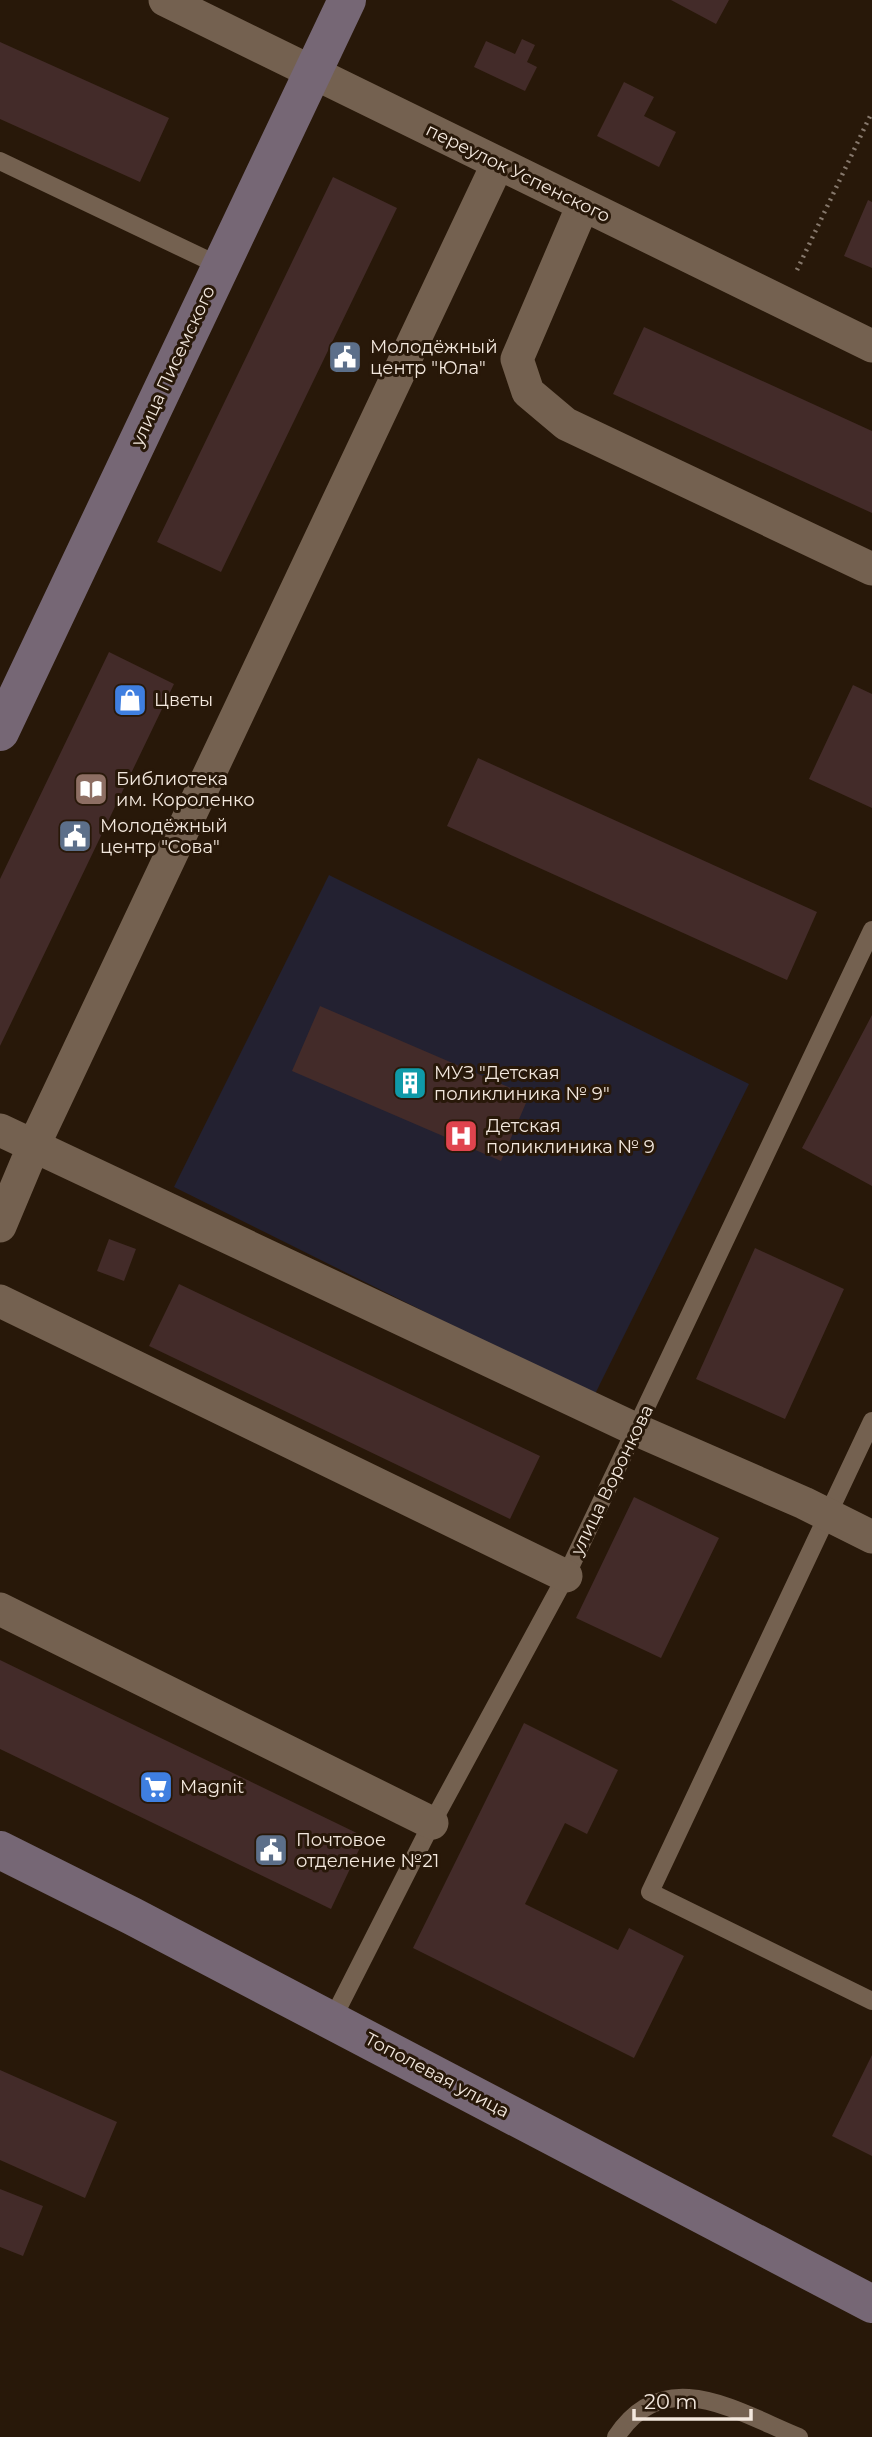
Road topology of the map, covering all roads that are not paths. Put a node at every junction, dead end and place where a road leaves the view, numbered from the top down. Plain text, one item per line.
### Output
1 (165, 0) edge
2 (347, 0) edge
3 (312, 71) junction
4 (0, 161) edge
5 (498, 163) junction
6 (583, 205) junction
7 (220, 266) junction
8 (872, 345) edge
9 (872, 569) edge
10 (0, 732) edge
11 (872, 930) edge
12 (0, 1129) edge
13 (34, 1145) junction
14 (0, 1226) edge
15 (0, 1301) edge
16 (872, 1421) edge
17 (637, 1430) junction
18 (827, 1514) junction
19 (872, 1537) edge
20 (566, 1576) junction
21 (0, 1609) edge
22 (432, 1823) junction
23 (0, 1850) edge
24 (872, 2001) edge
25 (332, 2020) junction
26 (872, 2304) edge
27 (617, 2437) edge
28 (799, 2437) edge

1 - 3 street, переулок Успенского
2 - 3 main road, улица Писемского
3 - 5 street, переулок Успенского
3 - 7 main road, улица Писемского
4 - 7 lane
5 - 6 street, переулок Успенского
5 - 13 street
6 - 8 street, переулок Успенского
6 - 9 street
7 - 10 main road, улица Писемского
11 - 17 lane, улица Воронкова
12 - 13 street
13 - 14 street
13 - 17 street
15 - 20 street
16 - 18 lane
17 - 18 street
17 - 20 lane, улица Воронкова
18 - 19 street
18 - 24 lane
20 - 22 lane, улица Воронкова
21 - 22 street
22 - 25 lane, улица Воронкова
23 - 25 main road, Тополевая улица
25 - 26 main road, Тополевая улица
27 - 28 lane

